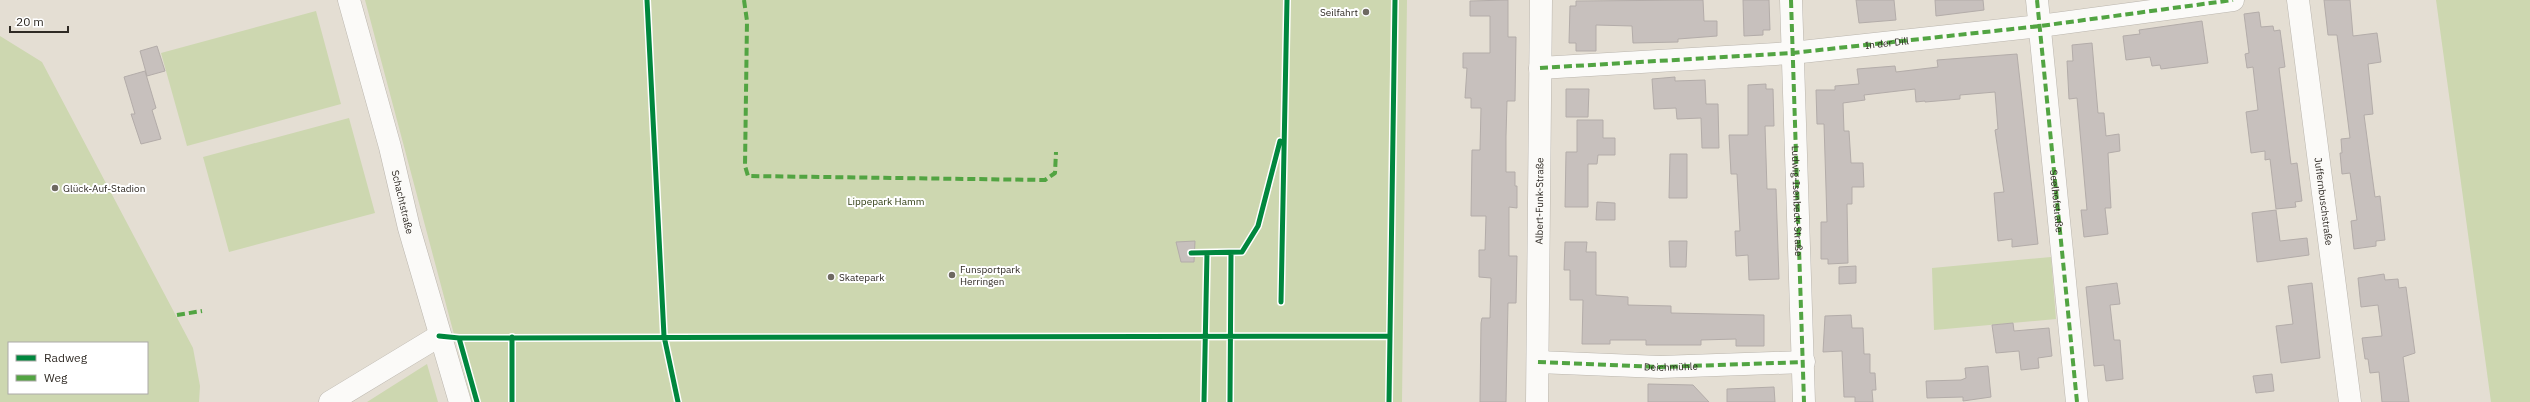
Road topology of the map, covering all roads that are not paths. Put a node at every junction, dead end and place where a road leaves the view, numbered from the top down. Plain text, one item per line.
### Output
1 (349, 0) edge
2 (1541, 0) edge
3 (1791, 0) edge
4 (2037, 0) edge
5 (2233, 0) edge
6 (2298, 0) edge
7 (2040, 26) junction
8 (1792, 53) junction
9 (1540, 68) junction
10 (439, 336) junction
11 (1538, 362) junction
12 (1804, 362) junction
13 (330, 402) edge
14 (460, 402) edge
15 (1537, 402) edge
16 (1804, 402) edge
17 (2077, 402) edge
18 (2350, 402) edge

1 - 10 street, Schachtstraße
2 - 9 street, Albert-Funk-Straße
3 - 8 street, Ludwig-Isenbeck-Straße
4 - 7 street, Seelhofstraße
5 - 7 street, In der Dill
6 - 18 street, Juffernbuschstraße
7 - 8 street, In der Dill
7 - 17 street, Seelhofstraße
8 - 9 street, In der Dill
8 - 12 street, Ludwig-Isenbeck-Straße
9 - 11 street, Albert-Funk-Straße
10 - 13 street
10 - 14 street, Schachtstraße
11 - 12 street, Deichmühle
11 - 15 street, Albert-Funk-Straße
12 - 16 street, Ludwig-Isenbeck-Straße

